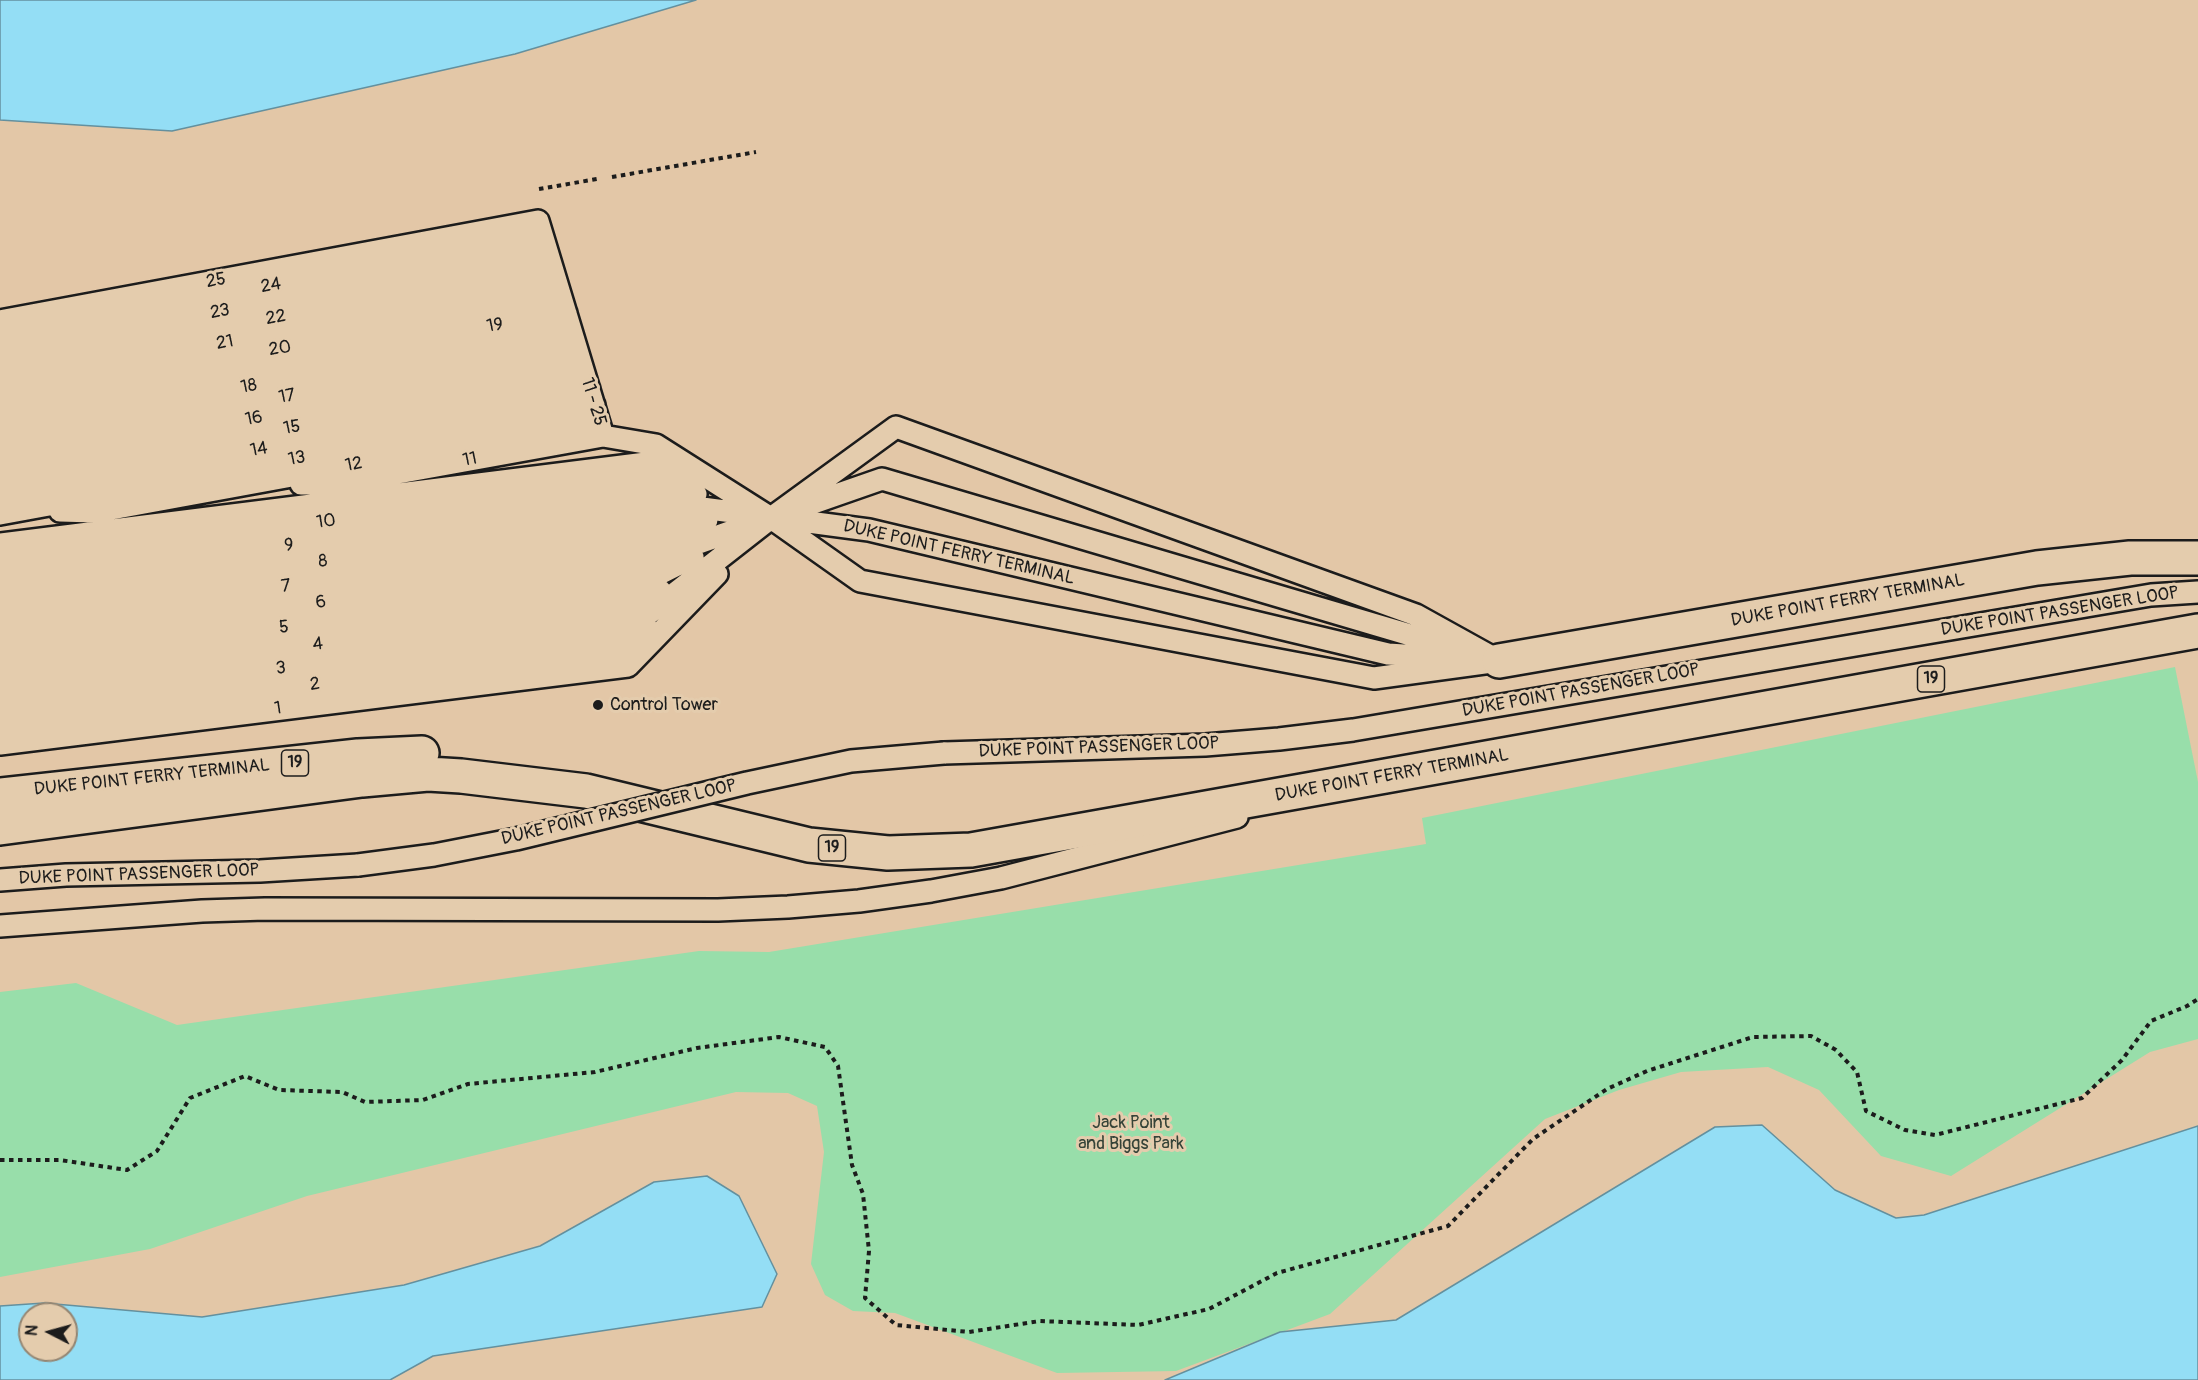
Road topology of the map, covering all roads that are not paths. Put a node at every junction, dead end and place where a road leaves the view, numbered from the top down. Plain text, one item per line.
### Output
1 (0, 321) edge
2 (570, 328) junction
3 (0, 336) edge
4 (0, 352) edge
5 (0, 369) edge
6 (0, 385) edge
7 (0, 401) edge
8 (0, 417) edge
9 (0, 433) edge
10 (0, 449) edge
11 (0, 465) edge
12 (0, 482) edge
13 (246, 484) junction
14 (0, 498) edge
15 (649, 501) junction
16 (10, 512) edge
17 (771, 518) junction
18 (0, 544) edge
19 (643, 553) junction
20 (2198, 558) edge
21 (0, 562) edge
22 (0, 582) edge
23 (2198, 592) edge
24 (0, 602) edge
25 (0, 622) edge
26 (2198, 631) edge
27 (632, 636) junction
28 (0, 643) edge
29 (1499, 661) junction
30 (0, 663) edge
31 (0, 683) edge
32 (0, 704) edge
33 (0, 724) edge
34 (0, 744) edge
35 (1413, 772) junction
36 (586, 792) junction
37 (0, 795) edge
38 (0, 828) edge
39 (0, 880) edge
40 (0, 926) edge

1 - 2 lane, 25
2 - 3 lane, 24
2 - 4 lane, 23
2 - 5 lane, 22
2 - 6 lane, 21
2 - 7 lane, 20
2 - 8 lane, 19
2 - 9 lane, 18
2 - 10 lane, 17
2 - 11 lane, 16
2 - 12 lane, 15
2 - 13 lane, 12
2 - 13 lane, 11
2 - 14 lane, 14
2 - 16 lane, 13
2 - 17 lane, 11 - 25
13 - 16 lane, 12
15 - 17 lane
15 - 17 lane
15 - 21 lane, 10
15 - 22 lane, 9
15 - 24 lane, 8
17 - 18 lane
17 - 19 lane
17 - 27 lane
17 - 27 lane
17 - 29 lane, DUKE POINT FERRY TERMINAL
17 - 29 lane, DUKE POINT FERRY TERMINAL
17 - 29 lane, DUKE POINT FERRY TERMINAL
17 - 29 lane
17 - 30 lane, 5
19 - 25 lane, 7
19 - 28 lane, 6
20 - 29 highway, DUKE POINT FERRY TERMINAL
23 - 39 lane, DUKE POINT PASSENGER LOOP, bridge
26 - 35 highway, DUKE POINT FERRY TERMINAL / 19
27 - 31 lane, 4
27 - 32 lane, 3
27 - 33 lane, 2
27 - 34 lane, 1
35 - 36 highway, DUKE POINT FERRY TERMINAL / 19
35 - 40 lane
36 - 37 highway, DUKE POINT FERRY TERMINAL / 19
36 - 38 highway, DUKE POINT FERRY TERMINAL / 19

